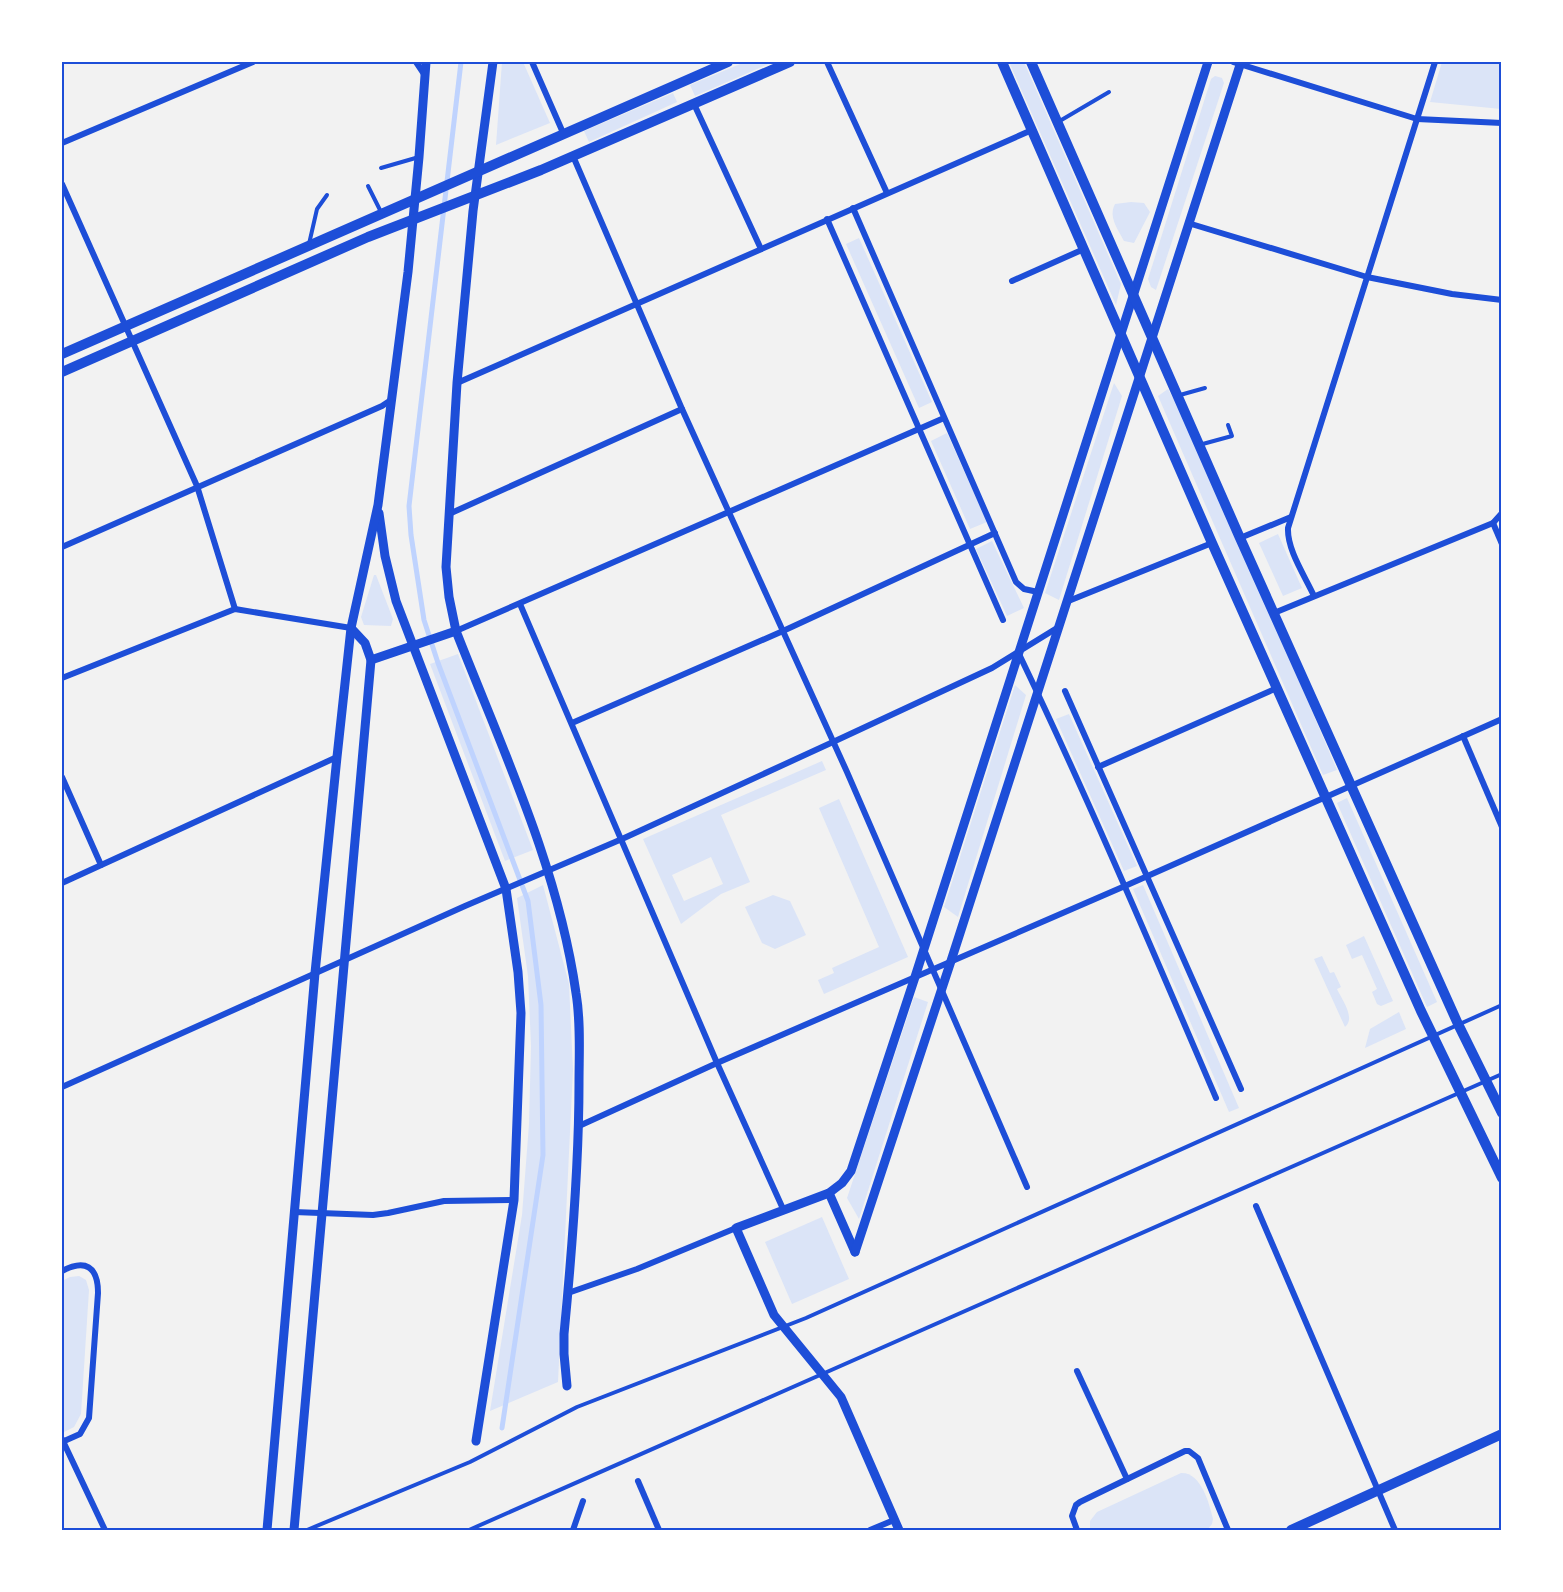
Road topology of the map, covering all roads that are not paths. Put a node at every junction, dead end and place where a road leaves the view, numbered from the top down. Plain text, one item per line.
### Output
1 (253, 62) edge
2 (416, 62) edge
3 (426, 62) edge
4 (493, 62) edge
5 (532, 62) edge
6 (728, 62) edge
7 (790, 62) edge
8 (826, 62) edge
9 (1002, 62) edge
10 (1031, 62) edge
11 (1209, 62) edge
12 (1238, 62) edge
13 (1435, 62) edge
14 (425, 75) junction
15 (1109, 92) dead end
16 (694, 104) junction
17 (1417, 119) junction
18 (1058, 123) junction
19 (1502, 123) edge
20 (1032, 129) junction
21 (564, 135) junction
22 (62, 143) edge
23 (573, 156) junction
24 (420, 157) junction
25 (381, 168) dead end
26 (474, 173) junction
27 (62, 184) edge
28 (368, 186) dead end
29 (887, 193) junction
30 (327, 195) dead end
31 (420, 196) junction
32 (470, 197) junction
33 (853, 208) junction
34 (381, 212) junction
35 (418, 217) junction
36 (827, 219) junction
37 (1188, 223) junction
38 (309, 244) junction
39 (761, 249) junction
40 (1084, 249) junction
41 (1367, 276) junction
42 (1012, 280) dead end
43 (1133, 296) junction
44 (1502, 300) edge
45 (636, 304) junction
46 (125, 326) junction
47 (1122, 335) junction
48 (1151, 338) junction
49 (132, 341) junction
50 (62, 354) edge
51 (62, 372) edge
52 (1139, 376) junction
53 (457, 383) junction
54 (1205, 388) dead end
55 (1177, 396) junction
56 (391, 400) junction
57 (682, 409) junction
58 (944, 418) junction
59 (1228, 425) dead end
60 (919, 428) junction
61 (1199, 446) junction
62 (197, 486) junction
63 (378, 505) junction
64 (729, 512) junction
65 (1502, 513) edge
66 (448, 514) junction
67 (1291, 517) junction
68 (1493, 523) junction
69 (995, 533) junction
70 (1240, 538) junction
71 (1212, 543) junction
72 (1502, 544) edge
73 (969, 545) junction
74 (62, 547) edge
75 (1038, 592) junction
76 (1314, 596) junction
77 (1066, 602) junction
78 (520, 604) junction
79 (235, 609) junction
80 (1274, 614) junction
81 (1003, 620) dead end
82 (1058, 627) junction
83 (351, 628) junction
84 (783, 631) junction
85 (452, 632) junction
86 (416, 645) junction
87 (1018, 653) junction
88 (371, 660) junction
89 (62, 678) edge
90 (1277, 688) junction
91 (1065, 691) dead end
92 (1038, 693) junction
93 (1502, 719) edge
94 (572, 723) junction
95 (1462, 736) junction
96 (833, 742) junction
97 (337, 757) junction
98 (1098, 766) junction
99 (62, 777) edge
100 (1351, 786) junction
101 (1325, 797) junction
102 (1502, 827) edge
103 (622, 839) junction
104 (101, 865) junction
105 (546, 872) junction
106 (1147, 876) junction
107 (62, 883) edge
108 (1125, 886) junction
109 (509, 888) junction
110 (924, 949) junction
111 (345, 960) junction
112 (951, 961) junction
113 (932, 970) junction
114 (315, 973) junction
115 (915, 977) junction
116 (942, 990) junction
117 (1502, 1005) edge
118 (1458, 1024) junction
119 (1432, 1036) junction
120 (717, 1063) junction
121 (1502, 1074) edge
122 (1486, 1081) junction
123 (62, 1087) edge
124 (1241, 1089) dead end
125 (1459, 1093) junction
126 (1216, 1098) dead end
127 (1502, 1113) edge
128 (579, 1126) junction
129 (1502, 1178) edge
130 (1026, 1186) dead end
131 (829, 1193) junction
132 (514, 1200) junction
133 (1256, 1206) dead end
134 (784, 1211) junction
135 (294, 1212) junction
136 (321, 1214) junction
137 (736, 1228) junction
138 (62, 1271) edge
139 (568, 1293) junction
140 (783, 1328) junction
141 (1077, 1371) dead end
142 (821, 1374) junction
143 (567, 1386) dead end
144 (1502, 1434) edge
145 (62, 1440) edge
146 (476, 1441) dead end
147 (1127, 1479) junction
148 (638, 1481) dead end
149 (1377, 1491) junction
150 (583, 1502) dead end
151 (894, 1520) junction
152 (105, 1530) edge
153 (267, 1530) edge
154 (294, 1530) edge
155 (307, 1530) edge
156 (469, 1530) edge
157 (573, 1530) edge
158 (659, 1530) edge
159 (870, 1530) edge
160 (899, 1530) edge
161 (1077, 1530) edge
162 (1228, 1530) edge
163 (1291, 1530) edge
164 (1395, 1530) edge

1 - 22 street
2 - 14 street
3 - 14 street
4 - 26 street
5 - 21 street
6 - 21 main road
7 - 16 main road
8 - 29 street
9 - 20 main road
10 - 18 main road
11 - 43 street
12 - 17 street
12 - 37 street
13 - 17 street
14 - 24 street
15 - 18 lane
16 - 23 main road
16 - 39 street
17 - 19 street
17 - 41 street
18 - 43 main road
20 - 29 street
20 - 40 main road
21 - 26 main road
23 - 32 main road
23 - 45 street
24 - 25 lane
24 - 31 street
26 - 31 main road
26 - 32 street
27 - 46 street
28 - 34 lane
29 - 33 street
30 - 38 lane
31 - 34 main road
31 - 35 street
32 - 35 main road
32 - 53 street
33 - 36 street
33 - 58 street
34 - 38 main road
35 - 49 main road
35 - 56 street
36 - 39 street
36 - 60 street
37 - 41 street
37 - 48 street
38 - 46 main road
39 - 45 street
40 - 42 street
40 - 47 main road
41 - 44 street
41 - 67 street
43 - 47 street
43 - 48 main road
45 - 53 street
45 - 57 street
46 - 49 street
46 - 50 main road
47 - 52 main road
47 - 75 street
48 - 52 street
48 - 55 main road
49 - 51 main road
49 - 62 street
52 - 71 main road
52 - 77 street
53 - 66 street
54 - 55 lane
55 - 61 main road
56 - 62 street
56 - 63 street
57 - 64 street
57 - 66 street
58 - 60 street
58 - 69 street
59 - 61 lane
60 - 64 street
60 - 73 street
61 - 70 main road
62 - 74 street
62 - 79 street
63 - 83 street
63 - 86 street
64 - 78 street
64 - 84 street
65 - 68 street
66 - 85 street
67 - 70 street
67 - 76 street
68 - 72 street
68 - 76 street
69 - 73 street
69 - 75 street
70 - 80 main road
71 - 77 street
71 - 90 main road
73 - 81 street
73 - 84 street
75 - 87 street
76 - 80 street
77 - 82 street
78 - 85 street
78 - 94 street
79 - 83 street
79 - 89 street
80 - 100 main road
82 - 87 street
82 - 92 street
83 - 88 street
83 - 97 street
84 - 94 street
84 - 96 street
85 - 86 street
85 - 105 street
86 - 88 street
86 - 109 street
87 - 92 street
87 - 96 street
87 - 110 street
88 - 111 street
90 - 98 street
90 - 101 main road
91 - 98 street
92 - 108 street
92 - 112 street
93 - 95 street
94 - 103 street
95 - 100 street
95 - 102 street
96 - 103 street
96 - 110 street
97 - 104 street
97 - 114 street
98 - 106 street
99 - 104 street
100 - 101 street
100 - 118 main road
101 - 106 street
101 - 119 main road
103 - 105 street
103 - 120 street
104 - 107 street
105 - 109 street
105 - 128 street
106 - 108 street
106 - 124 street
108 - 112 street
108 - 126 street
109 - 111 street
109 - 132 street
110 - 113 street
110 - 115 street
111 - 114 street
111 - 136 street
112 - 113 street
112 - 116 street
113 - 115 street
113 - 116 street
114 - 123 street
114 - 135 street
115 - 120 street
115 - 131 street
116 - 130 street
116 - 131 street
117 - 118 lane
118 - 119 lane
118 - 122 main road
119 - 125 main road
119 - 140 lane
120 - 128 street
120 - 134 street
121 - 122 lane
122 - 125 lane
122 - 127 main road
125 - 129 main road
125 - 142 lane
128 - 139 street
131 - 134 street
132 - 136 street
132 - 146 street
133 - 149 street
134 - 137 street
135 - 136 street
135 - 153 street
136 - 154 street
137 - 139 street
137 - 140 street
138 - 145 street
139 - 143 street
140 - 142 street
140 - 155 lane
141 - 147 street
142 - 151 street
142 - 156 lane
144 - 149 main road
145 - 152 street
147 - 161 street
147 - 162 street
148 - 158 street
149 - 163 main road
149 - 164 street
150 - 157 street
151 - 159 street
151 - 160 street

